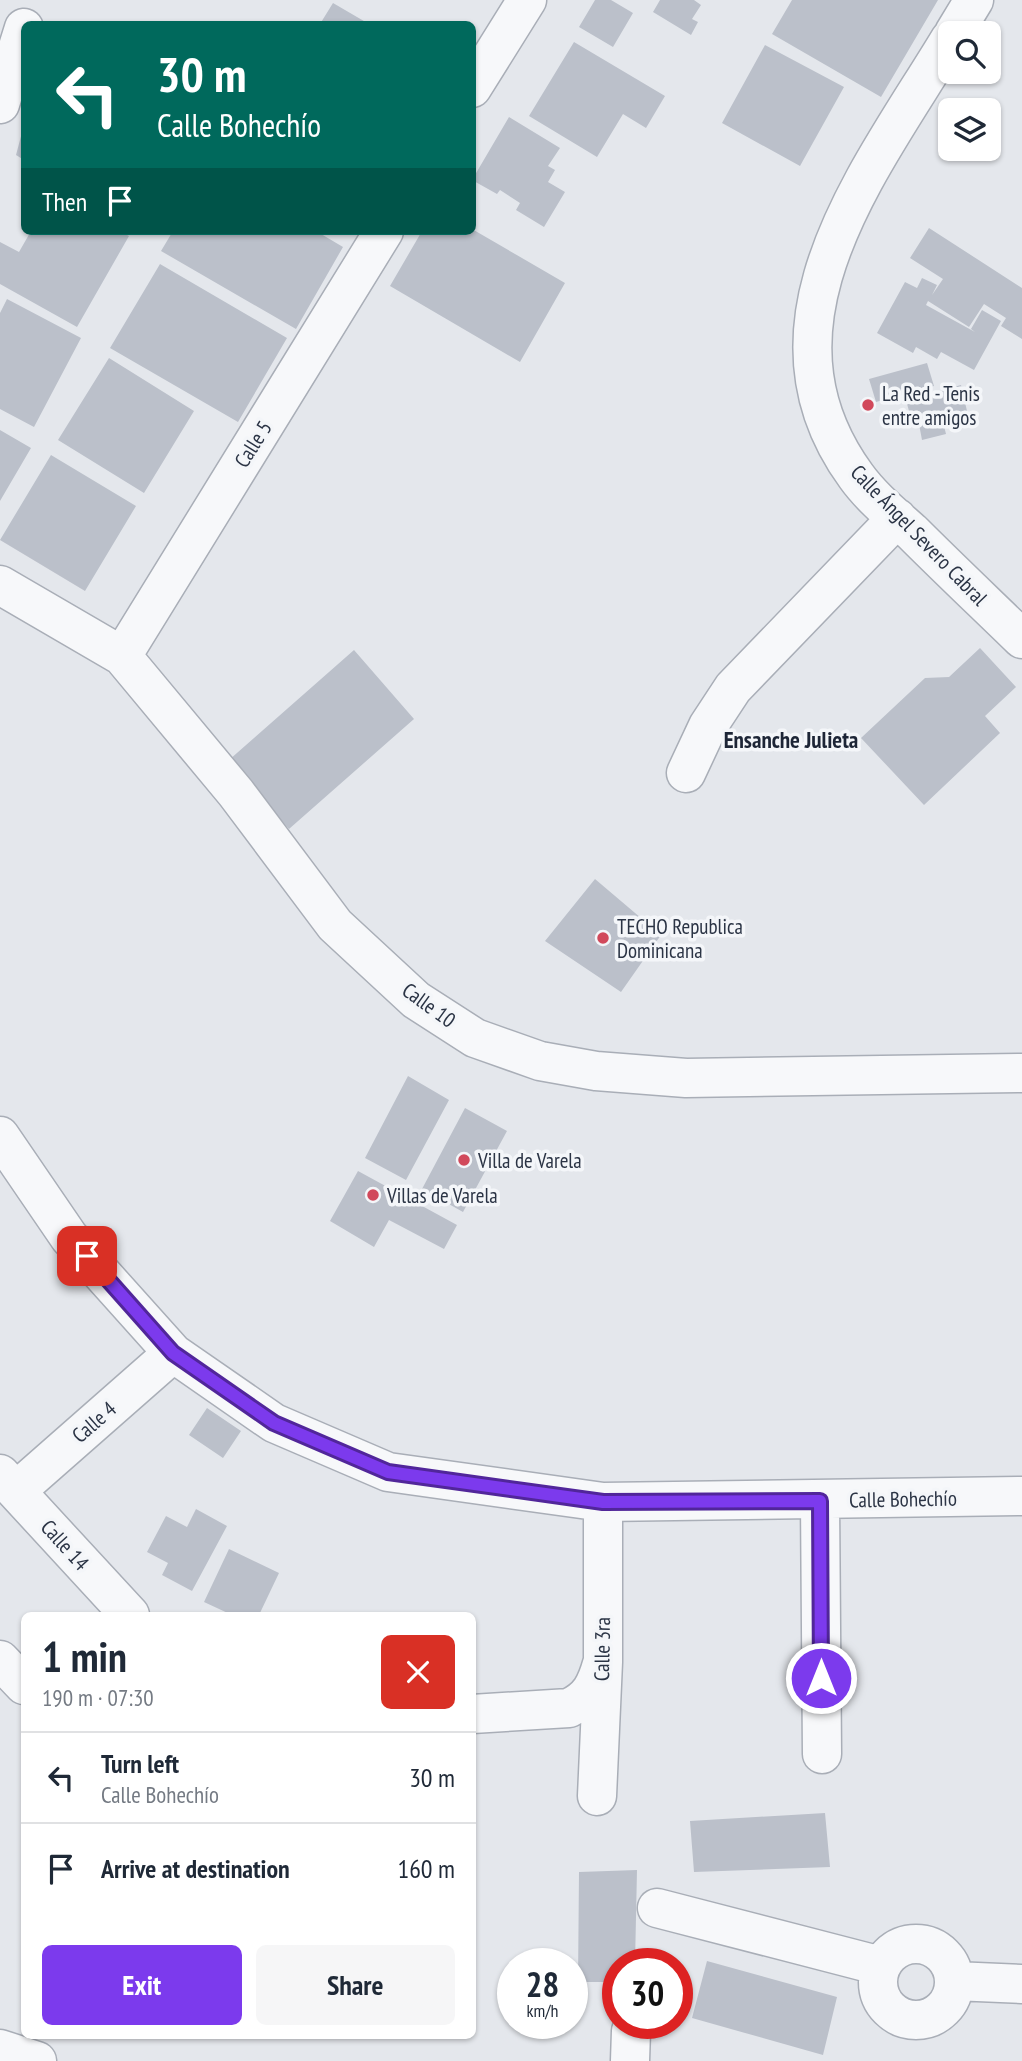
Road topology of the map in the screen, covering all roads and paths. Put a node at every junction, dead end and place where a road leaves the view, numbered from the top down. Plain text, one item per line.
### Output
1 (34, 0) edge
2 (527, 0) edge
3 (974, 0) edge
4 (27, 21) edge
5 (961, 21) edge
6 (21, 38) edge
7 (938, 59) edge
8 (476, 82) edge
9 (0, 104) edge
10 (382, 235) edge
11 (897, 518) junction
12 (0, 585) edge
13 (1022, 639) edge
14 (122, 656) junction
15 (686, 773) dead end
16 (1022, 1073) edge
17 (0, 1136) edge
18 (173, 1353) junction
19 (8, 1482) edge
20 (1022, 1496) edge
21 (820, 1501) junction
22 (603, 1502) junction
23 (128, 1612) edge
24 (0, 1660) edge
25 (603, 1662) junction
26 (21, 1682) edge
27 (476, 1714) edge
28 (822, 1754) dead end
29 (597, 1796) dead end
30 (657, 1908) dead end
31 (881, 1966) junction
32 (954, 1981) junction
33 (1022, 1984) edge
34 (0, 2049) edge
35 (37, 2061) edge

1 - 4 street
2 - 8 street
3 - 5 street
6 - 9 street
7 - 11 street, Calle Ángel Severo Cabral
10 - 14 street, Calle 5
11 - 13 street, Calle Ángel Severo Cabral
11 - 15 street
12 - 14 street, Calle 10
14 - 16 street, Calle 10
17 - 18 street, Calle Bohechío
18 - 19 street, Calle 4
18 - 22 street, Calle Bohechío
19 - 23 street, Calle 14
20 - 21 street, Calle Bohechío
21 - 22 street, Calle Bohechío
21 - 28 street
22 - 25 street, Calle 3ra
24 - 26 street
25 - 27 street
25 - 29 street, Calle 3ra
30 - 31 street
31 - 32 street
31 - 32 street
32 - 33 street
34 - 35 street

